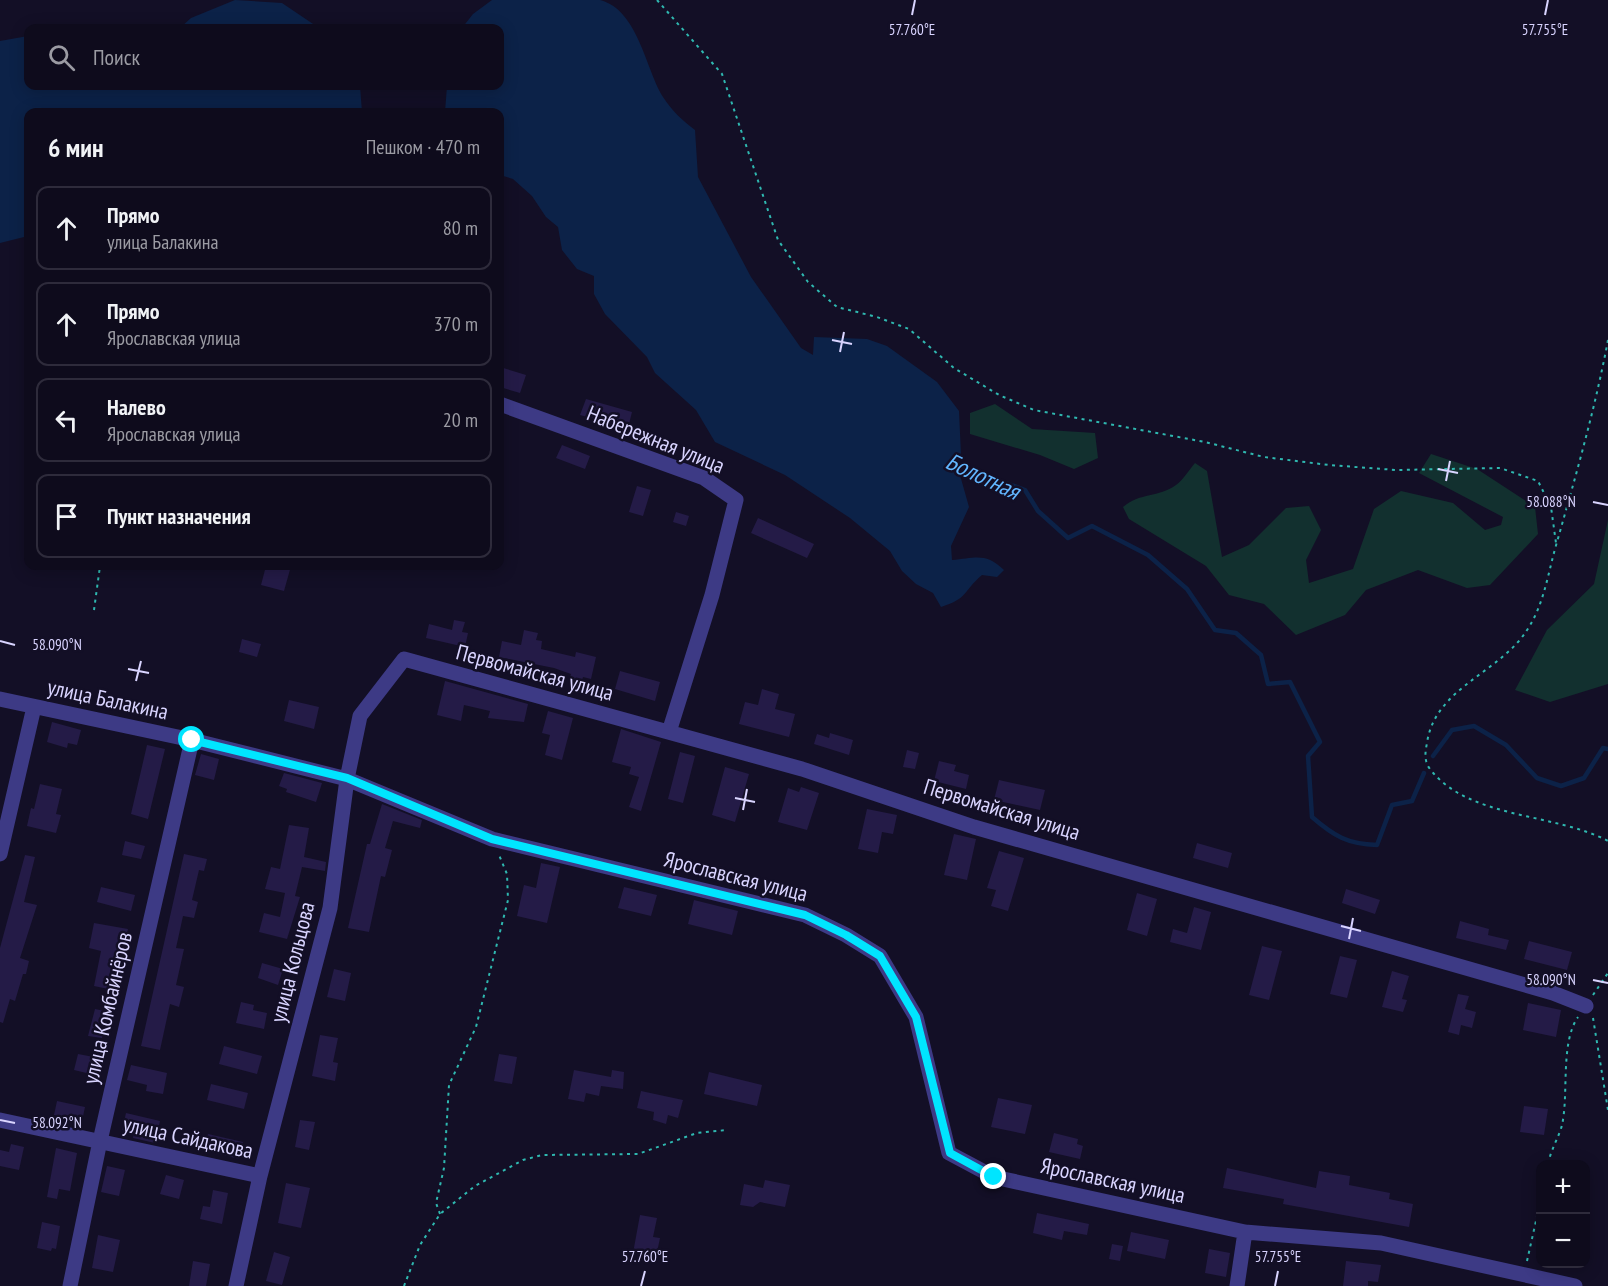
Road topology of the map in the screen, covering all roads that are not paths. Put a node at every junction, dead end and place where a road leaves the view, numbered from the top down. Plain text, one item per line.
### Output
1 (504, 405) edge
2 (404, 659) joint
3 (0, 699) edge
4 (34, 707) junction
5 (669, 732) junction
6 (192, 740) junction
7 (347, 778) junction
8 (0, 854) edge
9 (1586, 1006) road end
10 (0, 1120) edge
11 (100, 1141) junction
12 (260, 1176) junction
13 (1245, 1232) junction
14 (70, 1286) edge
15 (236, 1286) edge
16 (1237, 1286) edge
17 (1575, 1286) edge

1 - 5 street, Набережная улица
2 - 5 street, Первомайская улица
2 - 7 street, улица Кольцова
3 - 4 street, улица Балакина
4 - 6 street, улица Балакина
4 - 8 street
5 - 9 street, Первомайская улица
6 - 7 street, улица Балакина
6 - 11 street, улица Комбайнёров
7 - 12 street, улица Кольцова
7 - 13 street, Ярославская улица
10 - 11 street, улица Сайдакова
11 - 12 street, улица Сайдакова
11 - 14 street, улица Комбайнёров
12 - 15 street, улица Кольцова
13 - 16 street
13 - 17 street, Ярославская улица

